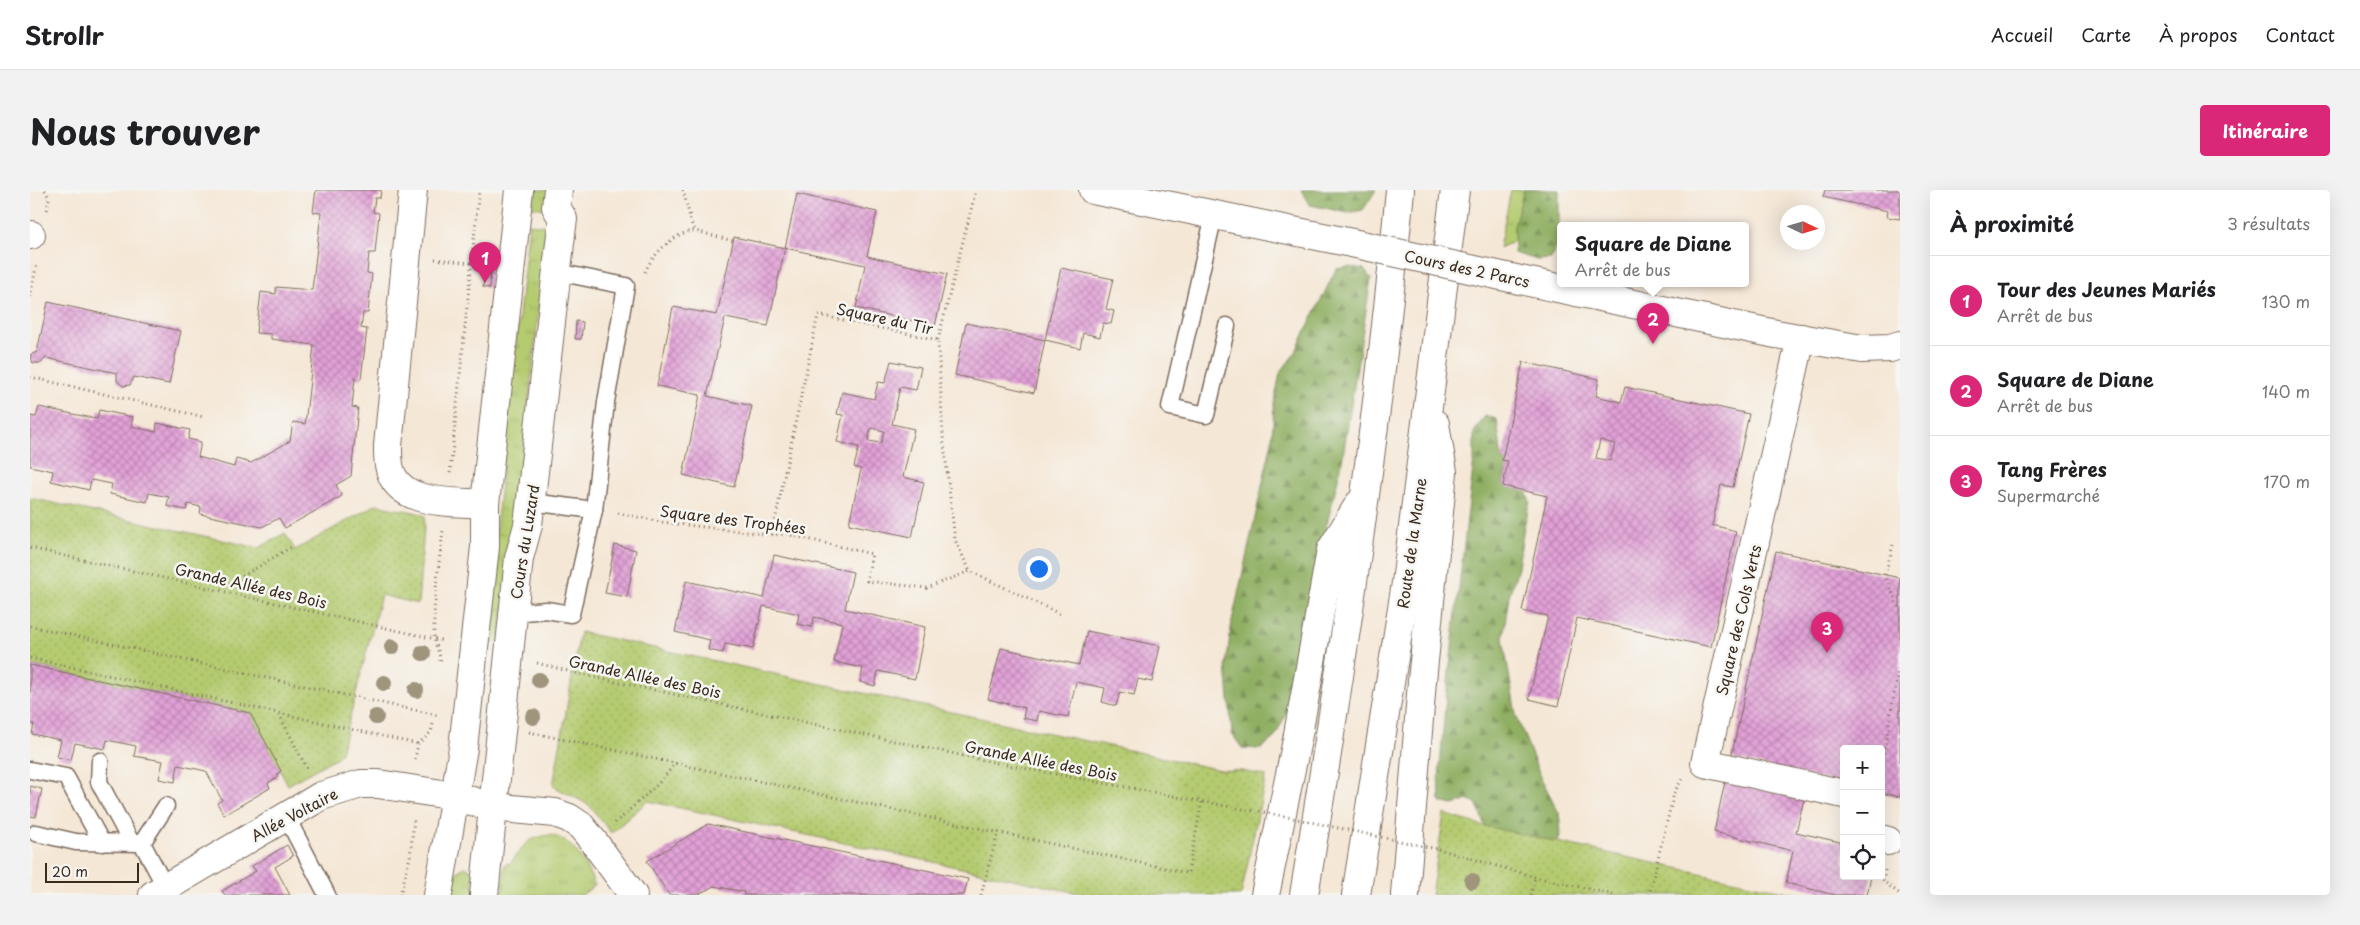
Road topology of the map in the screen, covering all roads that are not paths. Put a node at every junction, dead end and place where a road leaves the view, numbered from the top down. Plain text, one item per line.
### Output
1 (413, 190) edge
2 (519, 190) edge
3 (558, 190) edge
4 (573, 190) edge
5 (1093, 190) edge
6 (1400, 190) edge
7 (1454, 190) edge
8 (1159, 197) edge
9 (1214, 215) junction
10 (563, 219) junction
11 (557, 272) junction
12 (1227, 326) dead end
13 (1801, 338) junction
14 (1900, 346) edge
15 (1430, 397) junction
16 (1365, 494) junction
17 (531, 502) junction
18 (485, 504) junction
19 (594, 510) junction
20 (513, 613) junction
21 (100, 761) dead end
22 (30, 770) edge
23 (1840, 793) edge
24 (456, 796) junction
25 (166, 806) dead end
26 (492, 807) junction
27 (286, 816) junction
28 (36, 833) dead end
29 (102, 843) junction
30 (136, 843) junction
31 (163, 893) edge
32 (327, 895) edge
33 (438, 895) edge
34 (484, 895) edge
35 (633, 895) edge
36 (1265, 895) edge
37 (1304, 895) edge
38 (1356, 895) edge
39 (1405, 895) edge

1 - 18 main road
2 - 18 main road
3 - 10 main road, Cours du Luzard
4 - 10 main road
5 - 8 main road, Cours des 2 Parcs
6 - 16 main road
7 - 15 main road, Route de la Marne
8 - 9 main road, Cours des 2 Parcs
9 - 12 lane
9 - 13 main road, Cours des 2 Parcs, bridge
10 - 11 main road, Cours du Luzard
11 - 17 main road, Cours du Luzard
11 - 19 lane
13 - 14 main road, Cours des 2 Parcs
13 - 23 main road, Square des Cols Verts
15 - 38 main road, Route de la Marne
15 - 39 main road
16 - 36 main road
16 - 37 main road
17 - 19 lane
17 - 20 main road, Cours du Luzard
18 - 24 main road
19 - 20 lane
20 - 26 main road, Cours du Luzard
21 - 30 lane
22 - 29 lane
24 - 26 main road, Allée Voltaire
24 - 27 main road, Allée Voltaire
24 - 33 main road
25 - 30 lane
26 - 34 main road, Cours du Luzard
26 - 35 main road, Allée Voltaire
27 - 31 main road, Allée Voltaire
27 - 32 lane
28 - 29 lane
29 - 30 lane
30 - 31 lane

